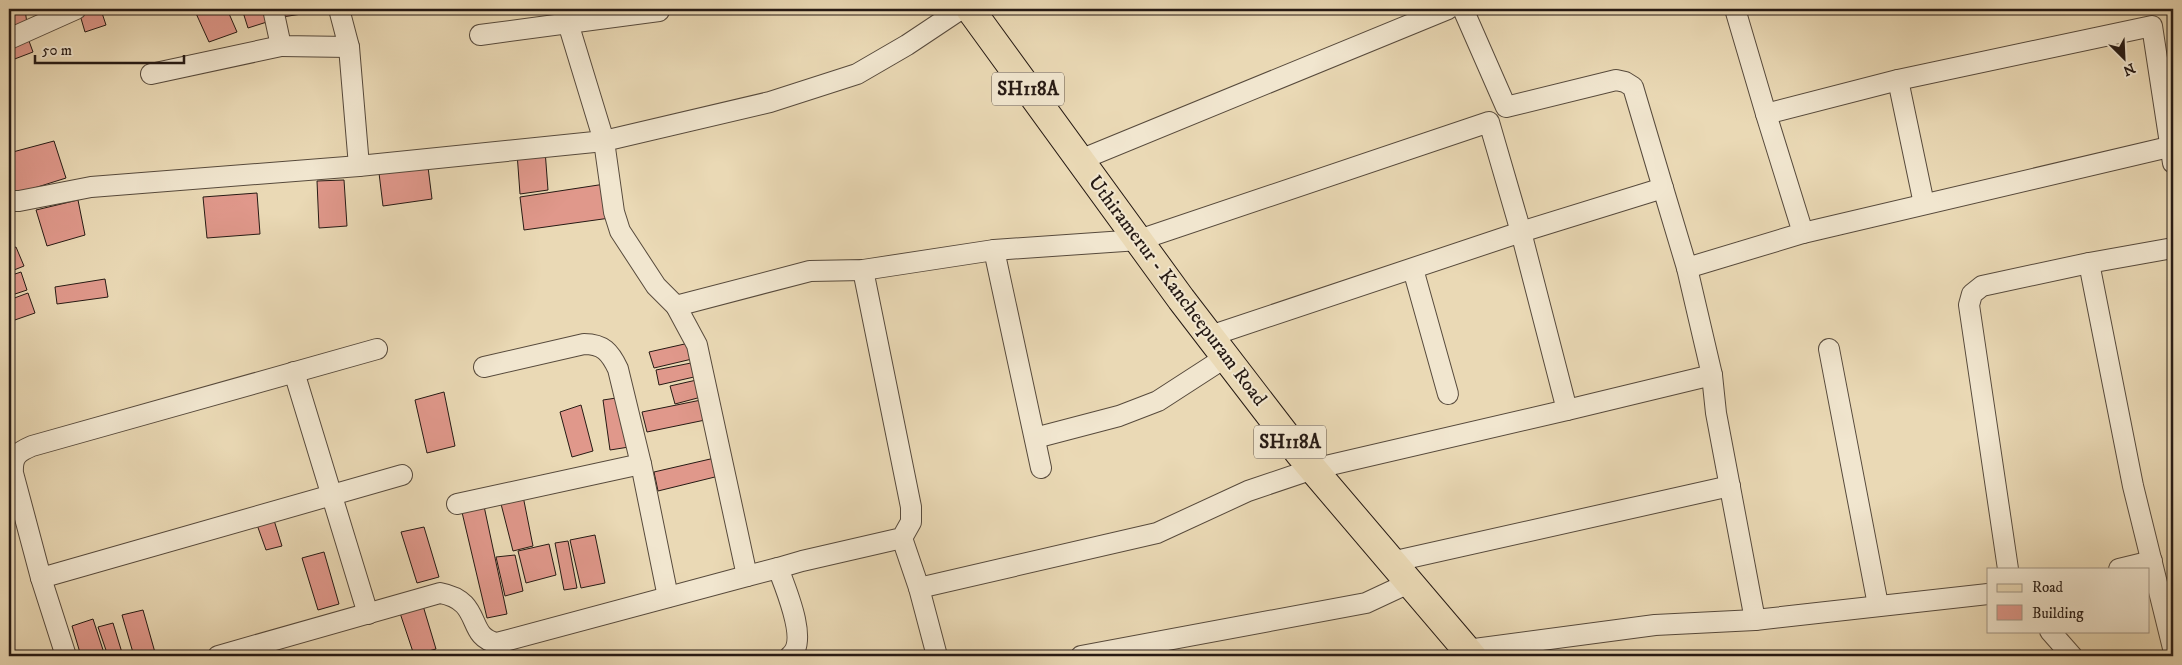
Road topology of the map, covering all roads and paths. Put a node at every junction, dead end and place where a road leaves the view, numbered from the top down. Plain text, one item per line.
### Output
1 (76, 9) edge
2 (273, 9) edge
3 (339, 9) edge
4 (961, 9) edge
5 (970, 9) edge
6 (1448, 9) edge
7 (1735, 9) edge
8 (659, 11) dead end
9 (1466, 18) edge
10 (2154, 18) edge
11 (568, 23) junction
12 (480, 35) dead end
13 (9, 39) edge
14 (281, 46) junction
15 (349, 47) junction
16 (151, 74) dead end
17 (1898, 80) junction
18 (1506, 107) junction
19 (1766, 114) junction
20 (1489, 122) junction
21 (604, 141) junction
22 (2173, 152) edge
23 (1084, 164) junction
24 (359, 166) junction
25 (1663, 188) junction
26 (9, 201) edge
27 (1924, 204) junction
28 (1521, 232) junction
29 (1803, 233) junction
30 (1139, 240) junction
31 (2173, 248) edge
32 (994, 250) junction
33 (2089, 263) junction
34 (1687, 268) junction
35 (1413, 269) junction
36 (863, 270) junction
37 (676, 306) junction
38 (1210, 336) junction
39 (377, 349) dead end
40 (1829, 349) dead end
41 (1226, 358) junction
42 (484, 367) dead end
43 (294, 372) junction
44 (1712, 375) junction
45 (1448, 394) dead end
46 (1567, 410) junction
47 (1035, 438) junction
48 (641, 464) junction
49 (1041, 468) dead end
50 (1313, 469) junction
51 (402, 475) dead end
52 (1730, 486) junction
53 (332, 495) junction
54 (457, 504) dead end
55 (902, 538) junction
56 (2152, 561) junction
57 (1391, 562) junction
58 (778, 568) junction
59 (2008, 568) edge
60 (2123, 568) edge
61 (747, 576) junction
62 (42, 578) junction
63 (1411, 582) junction
64 (919, 588) junction
65 (1987, 594) edge
66 (668, 597) junction
67 (1878, 605) junction
68 (368, 614) junction
69 (1755, 620) junction
70 (2051, 632) edge
71 (2173, 648) edge
72 (1470, 653) edge
73 (2173, 653) edge
74 (66, 656) edge
75 (218, 656) edge
76 (790, 656) edge
77 (937, 656) edge
78 (1081, 656) edge
79 (2072, 656) edge
80 (2163, 656) edge

1 - 13 street
2 - 14 street
3 - 15 street
4 - 21 street
5 - 23 main road, Uthiramerur - Kancheepuram Road / SH118A
6 - 23 street
7 - 19 street
8 - 11 street
9 - 18 street
10 - 17 street
10 - 22 street
11 - 12 street
11 - 21 street
14 - 15 street
14 - 16 street
15 - 24 street
17 - 19 street
17 - 27 street
18 - 20 street
18 - 25 street
19 - 29 street
20 - 28 street
20 - 30 street
21 - 24 street
21 - 37 street
22 - 27 street
23 - 30 main road, Uthiramerur - Kancheepuram Road / SH118A
24 - 26 street
25 - 28 street
25 - 34 street
27 - 29 street
28 - 35 street
28 - 46 street
29 - 34 street
30 - 32 street
30 - 38 main road, Uthiramerur - Kancheepuram Road / SH118A
31 - 33 street
32 - 36 street
32 - 47 street
33 - 56 street
33 - 59 street
34 - 44 street
35 - 38 street
35 - 45 street
36 - 37 street
36 - 55 street
37 - 61 street
38 - 41 main road, Uthiramerur - Kancheepuram Road / SH118A
39 - 43 street
40 - 67 street
41 - 47 street
41 - 50 main road, Uthiramerur - Kancheepuram Road / SH118A
42 - 48 street
43 - 53 street
43 - 62 street
44 - 46 street
44 - 52 street
46 - 50 street
47 - 49 street
48 - 54 street
48 - 66 street
50 - 57 main road, Uthiramerur - Kancheepuram Road / SH118A
50 - 64 street
51 - 53 street
52 - 57 street
52 - 69 street
53 - 62 street
53 - 68 street
55 - 58 street
55 - 64 street
56 - 60 street
56 - 71 street
57 - 63 main road, Uthiramerur - Kancheepuram Road / SH118A
58 - 61 street
58 - 76 street
61 - 66 street
62 - 74 street
63 - 72 main road, Uthiramerur - Kancheepuram Road / SH118A
63 - 78 street
64 - 77 street
65 - 67 street
66 - 68 street
67 - 69 street
68 - 75 street
69 - 72 street
70 - 79 street
73 - 80 street

